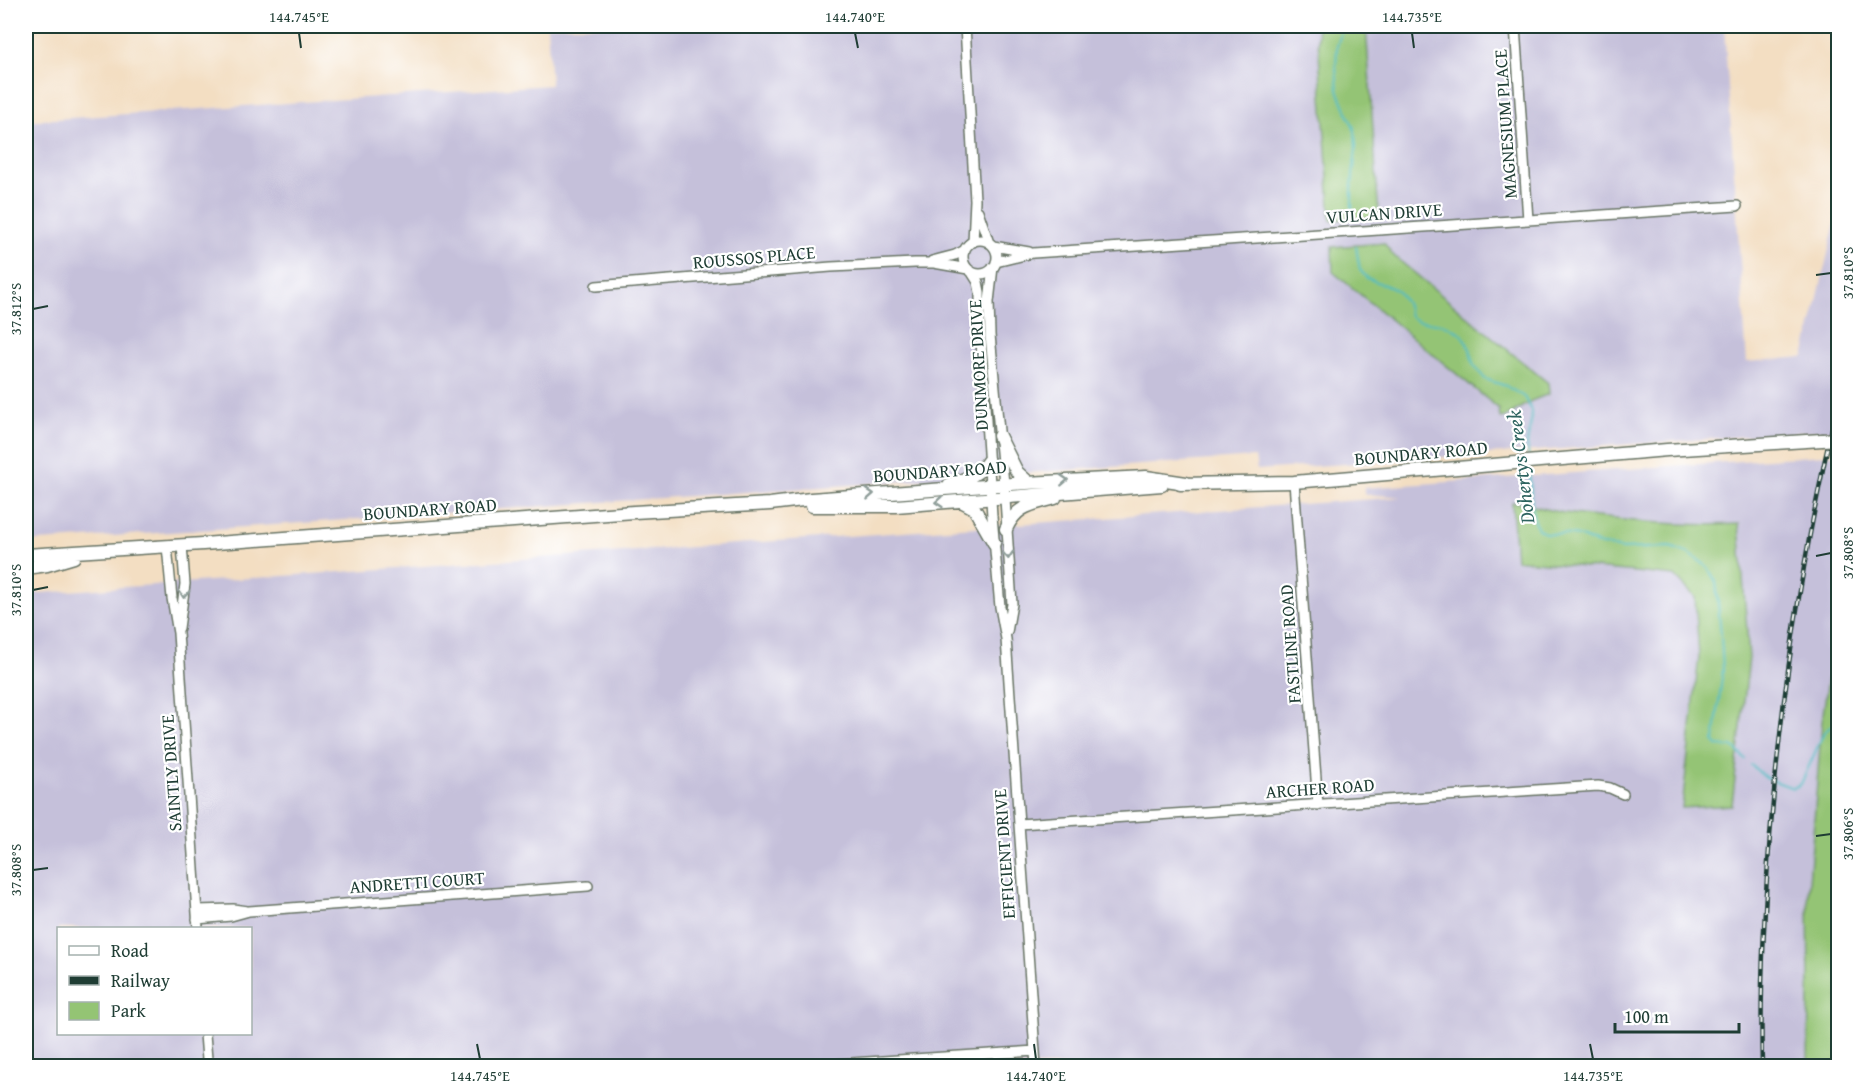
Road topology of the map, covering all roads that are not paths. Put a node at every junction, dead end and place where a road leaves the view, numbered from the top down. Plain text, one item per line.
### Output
1 (965, 26) edge
2 (1515, 26) edge
3 (975, 200) junction
4 (1737, 206) dead end
5 (1528, 220) junction
6 (973, 242) junction
7 (991, 244) junction
8 (965, 250) junction
9 (1033, 253) junction
10 (915, 263) junction
11 (995, 265) junction
12 (970, 270) junction
13 (596, 286) dead end
14 (999, 436) junction
15 (1839, 439) edge
16 (988, 460) junction
17 (1028, 482) junction
18 (1294, 482) junction
19 (1186, 483) junction
20 (926, 491) junction
21 (1004, 491) junction
22 (1079, 491) junction
23 (991, 492) junction
24 (960, 501) junction
25 (770, 504) junction
26 (1006, 529) junction
27 (994, 543) junction
28 (182, 545) junction
29 (167, 546) junction
30 (92, 552) junction
31 (26, 555) edge
32 (26, 568) edge
33 (178, 633) junction
34 (1006, 639) junction
35 (1623, 794) dead end
36 (1318, 805) junction
37 (1018, 824) junction
38 (588, 886) dead end
39 (249, 912) joint
40 (197, 919) edge
41 (206, 1035) edge
42 (1035, 1051) junction
43 (208, 1064) edge
44 (805, 1066) edge
45 (1036, 1066) edge

1 - 3 street
2 - 5 street, MAGNESIUM PLACE
3 - 6 street
3 - 7 street
4 - 5 street, VULCAN DRIVE
5 - 9 street, VULCAN DRIVE
6 - 7 street
6 - 8 street
7 - 9 street, VULCAN DRIVE
7 - 11 street
8 - 10 street, ROUSSOS PLACE
8 - 12 street
9 - 11 street, VULCAN DRIVE
10 - 12 street, ROUSSOS PLACE
10 - 13 street, ROUSSOS PLACE
11 - 12 street
11 - 14 street, DUNMORE DRIVE
12 - 16 street, DUNMORE DRIVE
14 - 17 main road
14 - 21 street, DUNMORE DRIVE
15 - 18 main road, BOUNDARY ROAD, bridge
16 - 20 main road
16 - 23 street, DUNMORE DRIVE
17 -> 19 main road, BOUNDARY ROAD
17 - 21 main road, BOUNDARY ROAD
18 - 19 main road, BOUNDARY ROAD
18 - 36 street, FASTLINE ROAD
19 - 22 main road, BOUNDARY ROAD
20 - 23 main road, BOUNDARY ROAD
25 -> 20 main road, BOUNDARY ROAD
21 - 22 main road, BOUNDARY ROAD
21 - 23 main road, BOUNDARY ROAD
21 - 26 street, EFFICIENT DRIVE
22 - 26 main road
23 - 24 main road, BOUNDARY ROAD
23 - 27 street, EFFICIENT DRIVE
24 -> 25 main road, BOUNDARY ROAD
24 - 27 main road
25 - 28 main road, BOUNDARY ROAD
26 -> 34 street, EFFICIENT DRIVE
27 - 34 street, EFFICIENT DRIVE
28 - 29 main road, BOUNDARY ROAD
28 -> 33 street, SAINTLY DRIVE
29 - 30 main road, BOUNDARY ROAD
29 - 33 street, SAINTLY DRIVE
30 - 31 main road, BOUNDARY ROAD
30 - 32 main road, BOUNDARY ROAD
33 - 40 street, SAINTLY DRIVE
34 - 37 street, EFFICIENT DRIVE
35 - 36 street, ARCHER ROAD
36 - 37 street, ARCHER ROAD
37 - 42 street, EFFICIENT DRIVE
38 - 39 street, ANDRETTI COURT
39 - 40 street, SAINTLY DRIVE
41 - 43 street
42 - 44 street
42 - 45 street, EFFICIENT DRIVE

